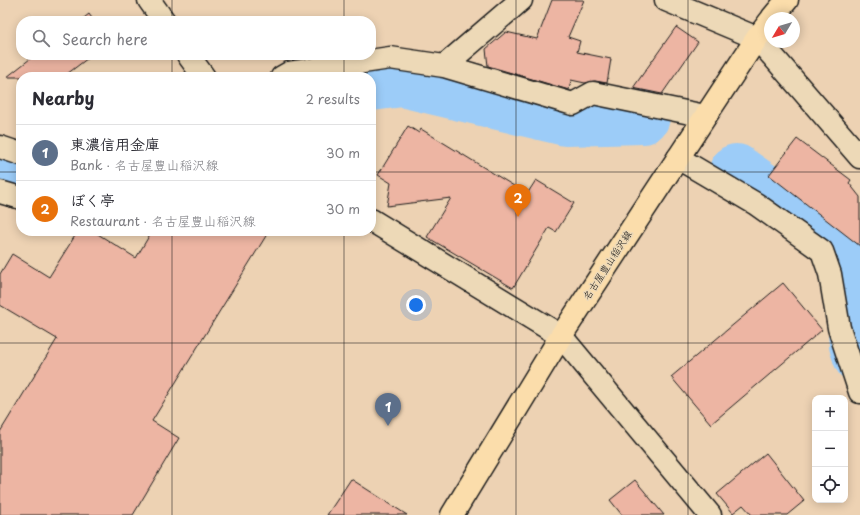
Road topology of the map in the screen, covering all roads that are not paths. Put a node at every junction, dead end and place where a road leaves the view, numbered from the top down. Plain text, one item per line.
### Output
1 (149, 0) edge
2 (520, 0) edge
3 (666, 0) edge
4 (787, 0) edge
5 (777, 12) edge
6 (160, 16) edge
7 (763, 29) edge
8 (192, 60) edge
9 (444, 66) junction
10 (200, 72) edge
11 (296, 72) edge
12 (705, 116) junction
13 (0, 147) edge
14 (16, 152) edge
15 (860, 156) edge
16 (678, 158) junction
17 (0, 192) edge
18 (16, 197) edge
19 (376, 223) edge
20 (561, 336) junction
21 (860, 392) edge
22 (452, 515) edge
23 (710, 515) edge

1 - 6 street
2 - 9 street
3 - 7 street
4 - 5 main road
7 - 12 main road, 名古屋豊山稲沢線
7 - 15 street
8 - 10 street
9 - 11 street
9 - 12 street
12 - 16 main road, 名古屋豊山稲沢線
13 - 14 street
16 - 20 main road, 名古屋豊山稲沢線
16 - 21 street
17 - 18 street
19 - 20 street
20 - 22 main road, 名古屋豊山稲沢線
20 - 23 street

